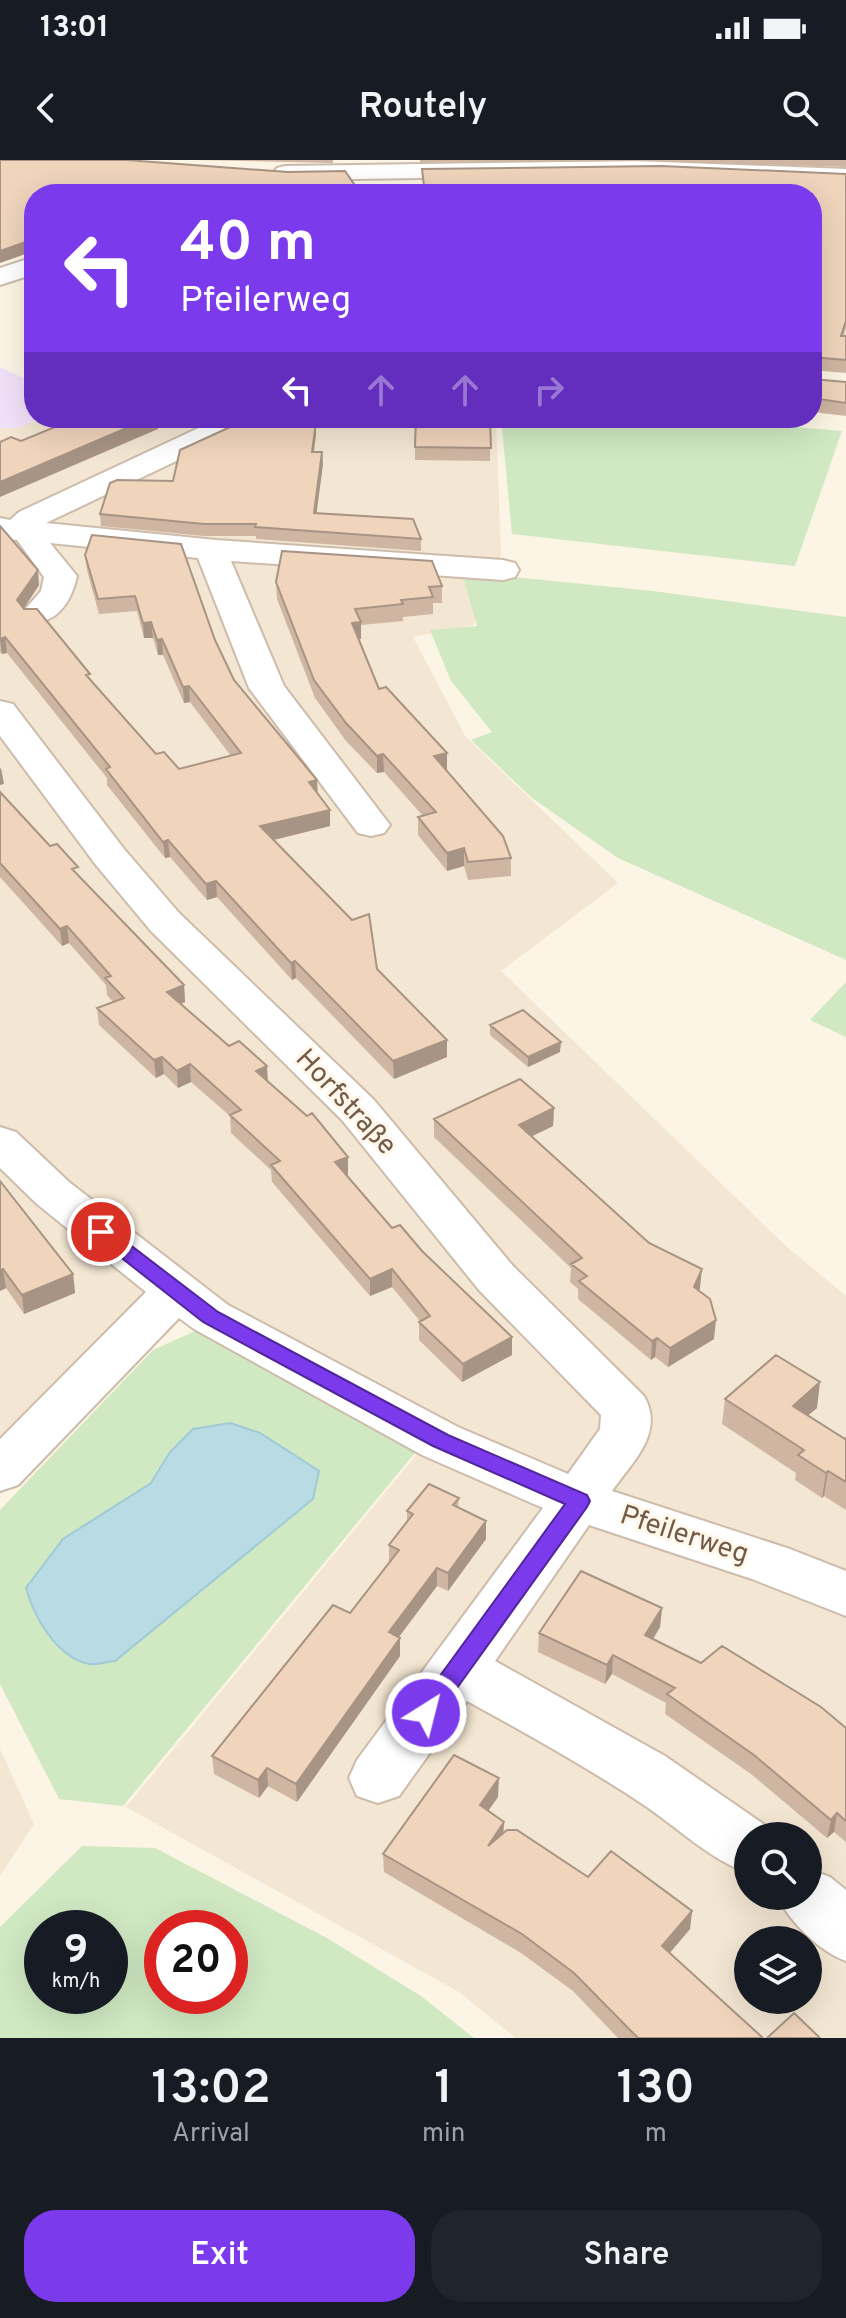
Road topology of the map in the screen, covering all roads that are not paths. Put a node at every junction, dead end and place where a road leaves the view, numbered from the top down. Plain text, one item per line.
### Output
1 (515, 163) edge
2 (846, 176) edge
3 (343, 184) edge
4 (490, 184) edge
5 (788, 184) edge
6 (822, 188) edge
7 (846, 190) edge
8 (24, 269) edge
9 (0, 277) edge
10 (223, 428) edge
11 (18, 530) edge
12 (216, 550) junction
13 (503, 570) dead end
14 (38, 614) edge
15 (0, 712) edge
16 (371, 825) dead end
17 (0, 1142) edge
18 (175, 1292) junction
19 (0, 1471) edge
20 (579, 1501) junction
21 (846, 1594) edge
22 (458, 1669) junction
23 (378, 1778) dead end
24 (734, 1835) edge
25 (822, 1907) edge
26 (846, 1933) edge

1 - 2 street
1 - 3 street
4 - 5 street
6 - 7 street
8 - 9 street
10 - 11 street
11 - 12 street
11 - 14 street
12 - 13 street
12 - 16 street
15 - 20 street, Horfstraße
17 - 18 street, Pfeilerweg
18 - 19 street
18 - 20 street, Pfeilerweg
20 - 21 street, Pfeilerweg
20 - 22 street, Horfstraße
22 - 23 street, Horfstraße
22 - 24 street
25 - 26 street

